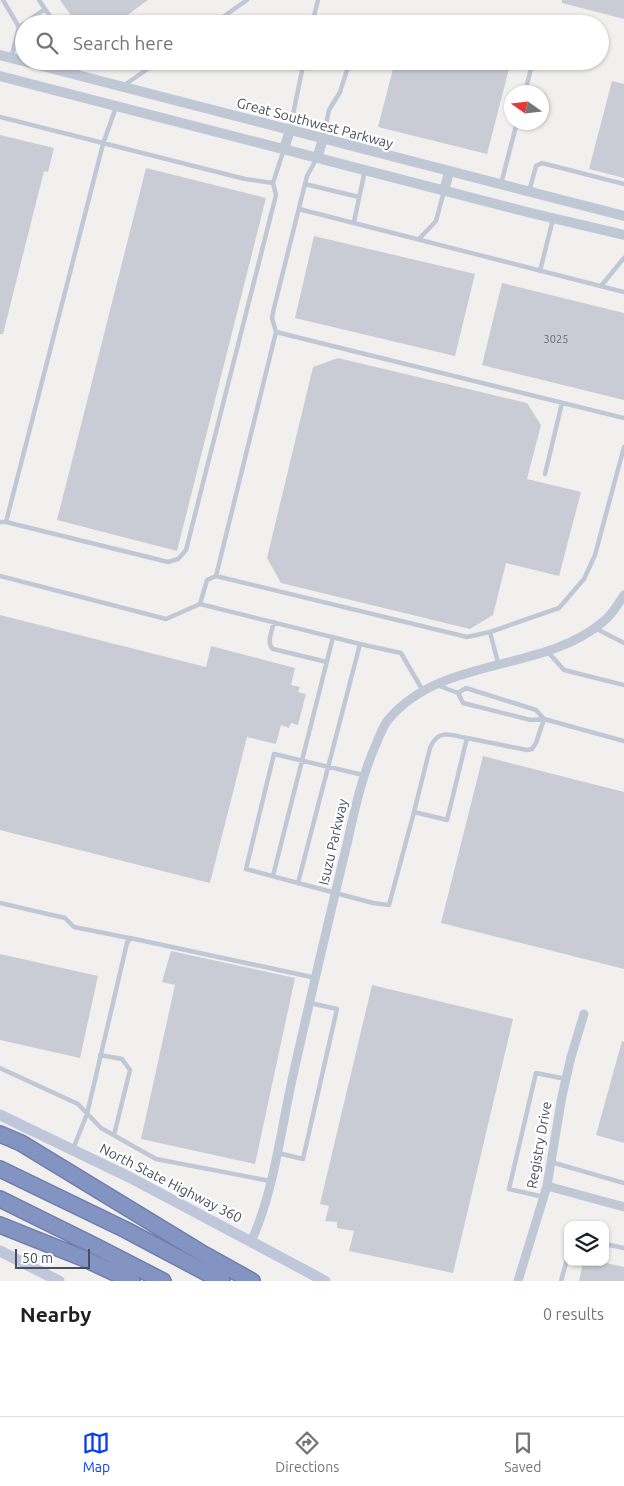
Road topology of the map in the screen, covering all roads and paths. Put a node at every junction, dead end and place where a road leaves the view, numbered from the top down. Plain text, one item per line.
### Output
1 (3, 0) edge
2 (39, 0) edge
3 (247, 0) edge
4 (317, 0) edge
5 (45, 9) junction
6 (36, 15) edge
7 (49, 15) edge
8 (226, 15) edge
9 (314, 15) edge
10 (15, 20) edge
11 (15, 42) edge
12 (0, 55) edge
13 (11, 58) junction
14 (15, 59) edge
15 (57, 70) edge
16 (146, 70) edge
17 (302, 70) edge
18 (347, 70) edge
19 (531, 70) edge
20 (0, 76) edge
21 (527, 85) edge
22 (122, 87) junction
23 (116, 106) junction
24 (0, 117) edge
25 (290, 130) junction
26 (516, 130) edge
27 (322, 139) junction
28 (102, 144) junction
29 (284, 149) junction
30 (317, 158) junction
31 (365, 170) junction
32 (449, 172) junction
33 (273, 183) junction
34 (305, 184) junction
35 (624, 184) edge
36 (500, 185) junction
37 (444, 191) junction
38 (529, 192) junction
39 (359, 197) junction
40 (299, 209) junction
41 (624, 216) edge
42 (553, 219) junction
43 (354, 222) junction
44 (624, 235) edge
45 (419, 239) junction
46 (624, 258) edge
47 (540, 271) junction
48 (600, 286) junction
49 (624, 292) edge
50 (276, 332) junction
51 (562, 403) junction
52 (624, 418) edge
53 (624, 447) edge
54 (545, 474) dead end
55 (3, 522) edge
56 (0, 576) edge
57 (216, 576) junction
58 (624, 596) edge
59 (200, 604) junction
60 (274, 622) junction
61 (595, 628) junction
62 (490, 632) junction
63 (333, 637) junction
64 (624, 643) edge
65 (360, 644) junction
66 (547, 651) junction
67 (327, 662) junction
68 (498, 663) junction
69 (436, 684) junction
70 (624, 685) edge
71 (423, 691) junction
72 (458, 693) junction
73 (544, 719) junction
74 (468, 738) junction
75 (624, 741) edge
76 (302, 760) junction
77 (329, 767) junction
78 (363, 775) junction
79 (414, 812) junction
80 (273, 876) junction
81 (298, 883) junction
82 (335, 892) junction
83 (0, 903) edge
84 (130, 938) junction
85 (316, 978) junction
86 (310, 1003) junction
87 (584, 1014) dead end
88 (100, 1055) junction
89 (0, 1068) edge
90 (566, 1079) junction
91 (86, 1114) junction
92 (0, 1116) edge
93 (0, 1134) edge
94 (114, 1135) junction
95 (72, 1150) junction
96 (276, 1153) junction
97 (551, 1162) junction
98 (0, 1169) edge
99 (270, 1181) junction
100 (624, 1183) edge
101 (547, 1186) junction
102 (544, 1197) junction
103 (0, 1199) edge
104 (624, 1207) edge
105 (0, 1224) edge
106 (251, 1242) junction
107 (609, 1245) edge
108 (624, 1248) edge
109 (0, 1252) edge
110 (565, 1266) edge
111 (59, 1281) edge
112 (132, 1281) edge
113 (163, 1281) edge
114 (222, 1281) edge
115 (252, 1281) edge
116 (325, 1281) edge
117 (518, 1281) edge
118 (561, 1281) edge

1 - 10 lane
2 - 5 lane
3 - 8 lane
4 - 9 lane
5 - 6 lane
5 - 7 lane
11 - 13 lane
12 - 13 street, Great Southwest Parkway
13 - 14 street, Great Southwest Parkway
15 - 22 street, Great Southwest Parkway
16 - 22 lane
17 - 25 lane
18 - 27 lane
19 - 21 lane
20 - 23 street
22 - 23 street
22 - 25 street, Great Southwest Parkway
23 - 28 lane
23 - 29 street
24 - 28 lane
25 - 27 street, Great Southwest Parkway
25 - 29 street
26 - 36 lane
27 - 30 street
27 - 32 street, Great Southwest Parkway
28 - 33 lane
28 - 55 lane
29 - 30 street
29 - 33 lane
30 - 31 street
30 - 34 lane
31 - 37 street
31 - 39 lane
32 - 36 street, Great Southwest Parkway
32 - 37 street
33 - 55 lane
34 - 39 lane
34 - 40 lane
35 - 38 lane
36 - 38 street, Great Southwest Parkway
37 - 42 street
37 - 45 lane
38 - 41 street, Great Southwest Parkway
39 - 43 lane
40 - 43 lane
40 - 50 lane
42 - 44 street
42 - 47 lane
43 - 45 lane
45 - 47 lane
46 - 48 lane
47 - 48 lane
48 - 49 lane
50 - 51 lane
50 - 57 lane
51 - 52 lane
51 - 54 lane
53 - 62 lane
56 - 59 lane
57 - 59 lane
57 - 62 lane
58 - 61 street, Isuzu Parkway
59 - 60 lane
60 - 63 lane
60 - 67 lane
61 - 64 lane
61 - 66 street, Isuzu Parkway
62 - 68 lane
63 - 65 lane
63 - 67 lane
65 - 71 lane
65 - 77 lane
66 - 68 street, Isuzu Parkway
66 - 70 lane
67 - 76 lane
68 - 69 street, Isuzu Parkway
69 - 71 street, Isuzu Parkway
69 - 72 lane
71 - 78 street, Isuzu Parkway
72 - 73 lane
72 - 73 lane
73 - 74 lane
73 - 75 lane
74 - 79 lane
74 - 79 lane
76 - 77 lane
76 - 80 lane
76 - 80 lane
77 - 78 lane
77 - 81 lane
78 - 82 street, Isuzu Parkway
79 - 82 lane
80 - 81 lane
81 - 82 lane
82 - 85 street, Isuzu Parkway
83 - 84 lane
84 - 85 lane
84 - 88 lane
85 - 86 street, Isuzu Parkway
86 - 96 street, Isuzu Parkway
86 - 96 lane
87 - 90 street, Registry Drive
88 - 91 lane
88 - 94 lane
89 - 91 lane
90 - 97 street, Registry Drive
90 - 102 lane
91 - 94 lane
91 - 95 lane
92 - 95 main road, North State Highway 360
93 - 115 highway
94 - 99 lane
95 - 106 main road, North State Highway 360
96 - 99 street, Isuzu Parkway
97 - 100 lane
97 - 101 street, Registry Drive
98 - 114 highway
99 - 106 street, Isuzu Parkway
101 - 102 street, Registry Drive
101 - 104 street
102 - 117 street, Registry Drive
103 - 113 highway
105 - 112 highway
106 - 116 main road, North State Highway 360
107 - 108 lane
109 - 111 main road
110 - 118 lane

